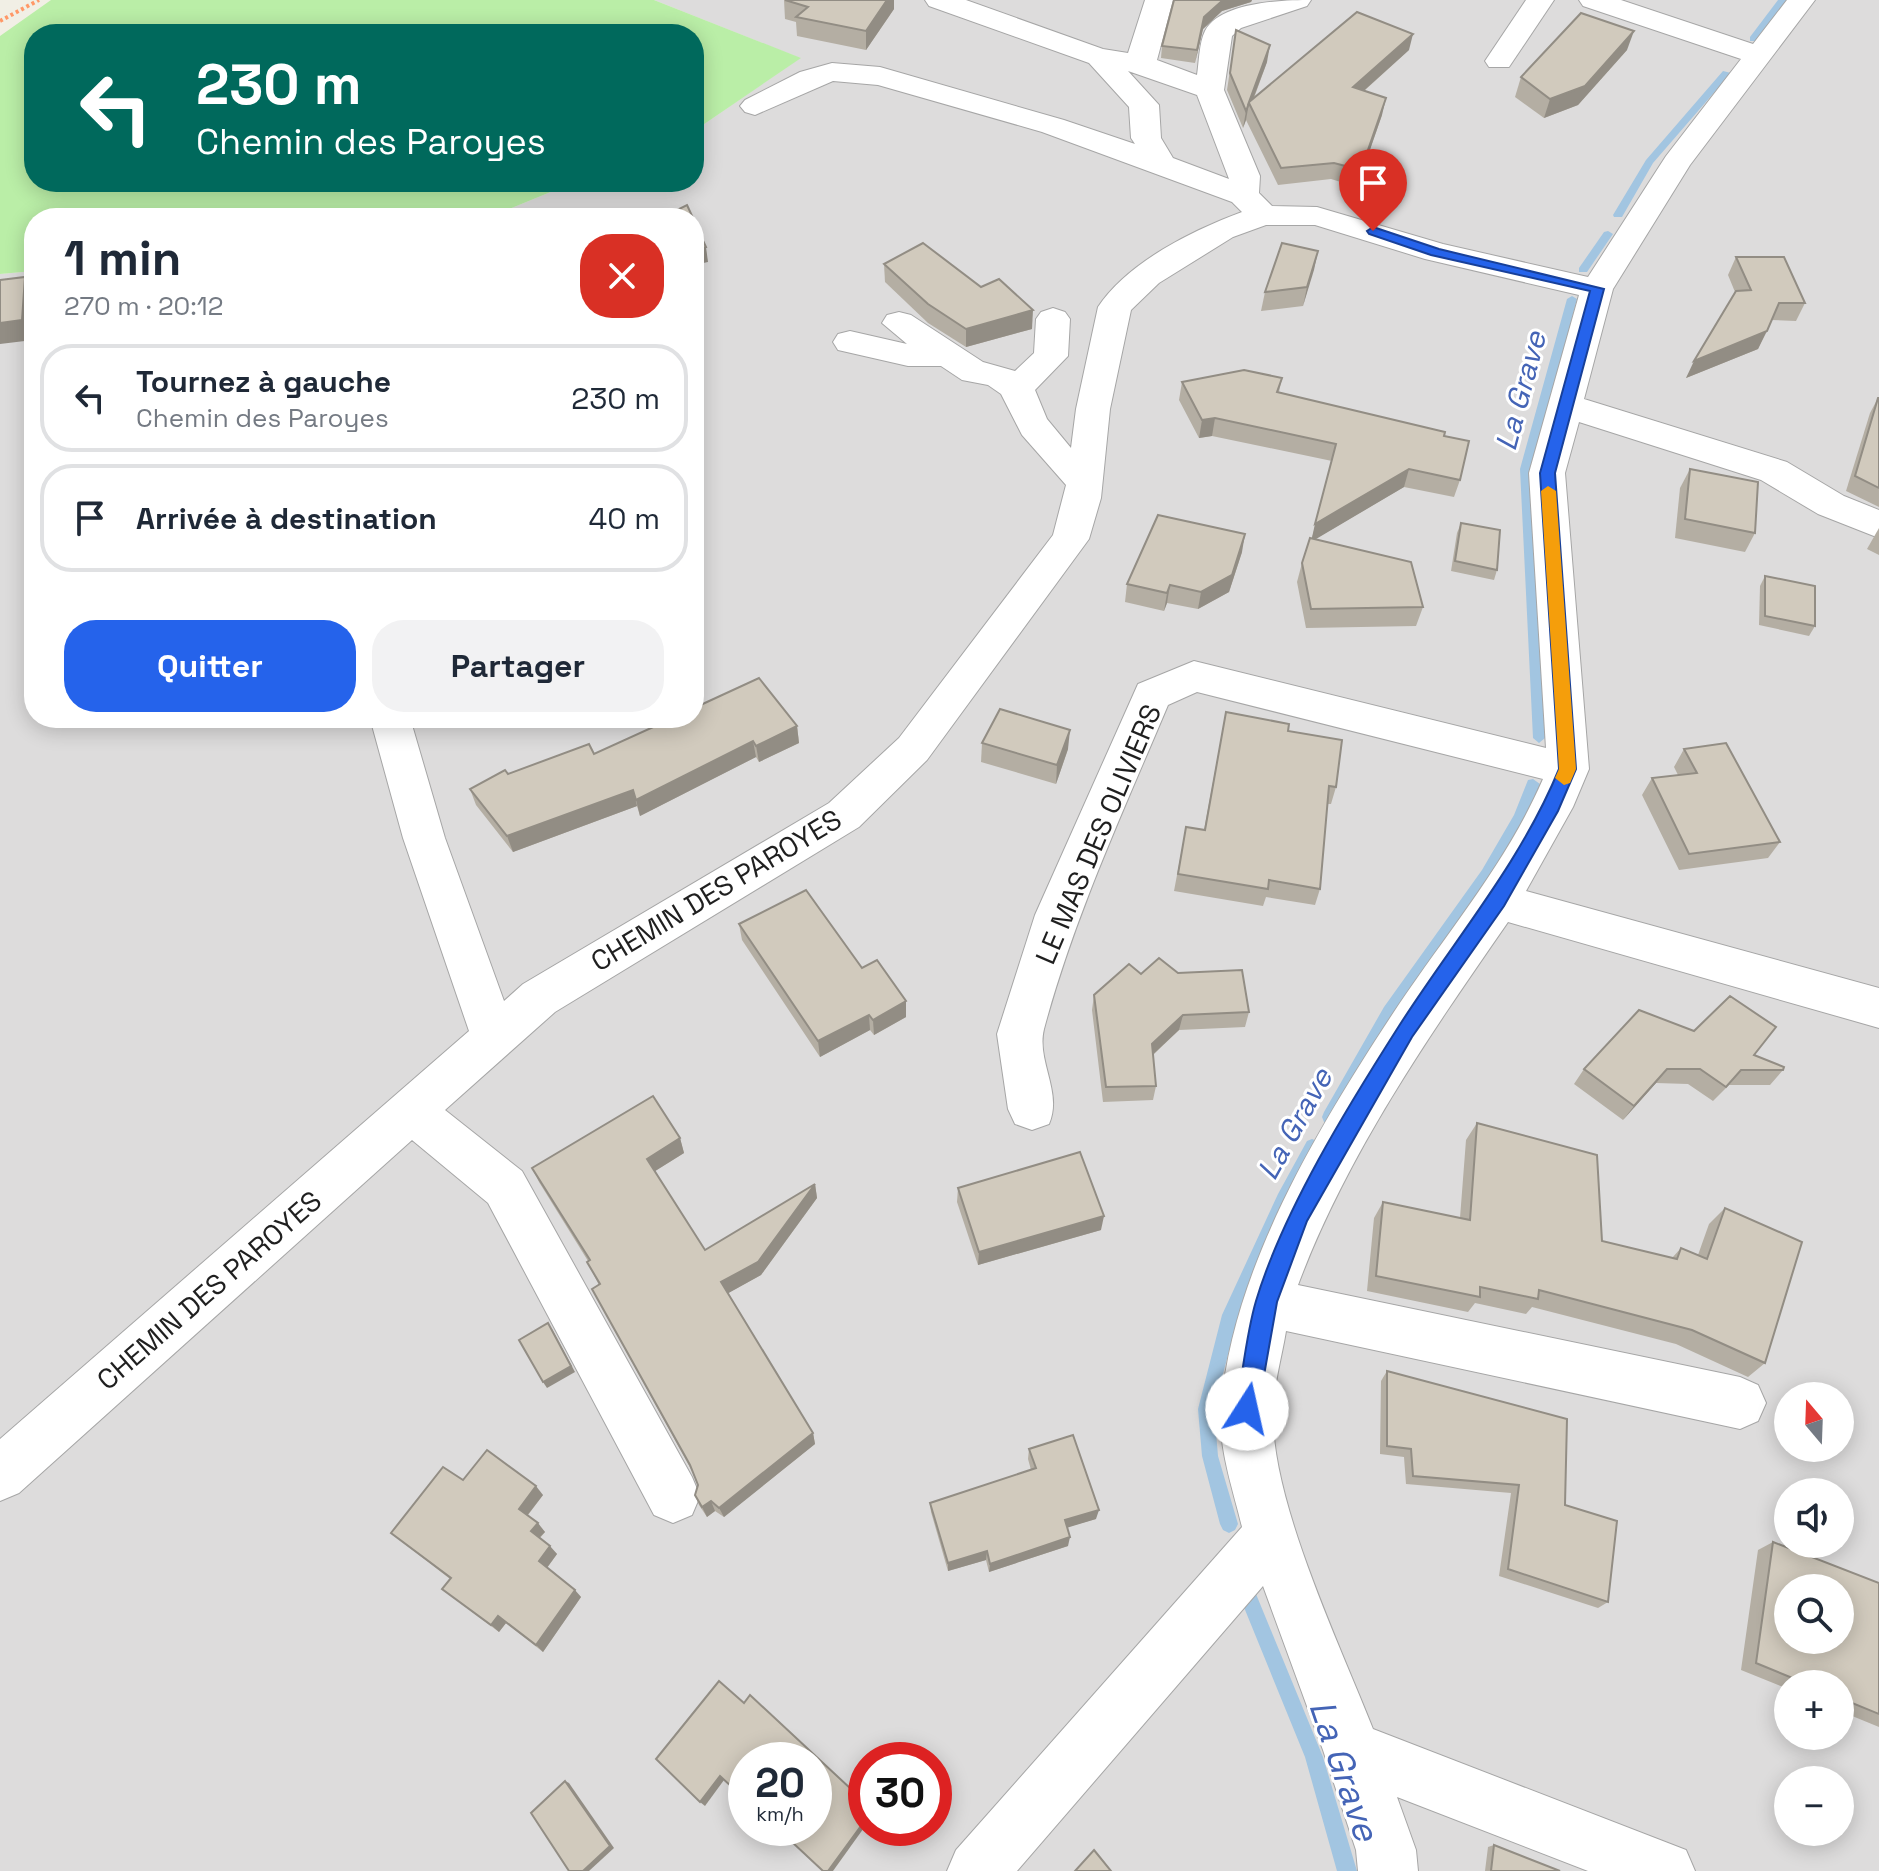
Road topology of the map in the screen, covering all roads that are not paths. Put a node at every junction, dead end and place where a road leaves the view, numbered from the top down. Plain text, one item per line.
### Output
1 (939, 0) edge
2 (1159, 0) edge
3 (1297, 0) edge
4 (1540, 0) edge
5 (1593, 0) edge
6 (1801, 0) edge
7 (1758, 55) junction
8 (1099, 57) junction
9 (1499, 61) dead end
10 (1144, 65) junction
11 (1209, 90) junction
12 (755, 106) dead end
13 (1162, 164) junction
14 (1253, 205) junction
15 (1597, 289) junction
16 (1053, 319) dead end
17 (899, 323) dead end
18 (850, 342) dead end
19 (948, 355) junction
20 (1017, 388) junction
21 (1564, 405) junction
22 (1083, 480) junction
23 (1879, 525) edge
24 (393, 728) edge
25 (1568, 769) junction
26 (1498, 901) junction
27 (1879, 1008) edge
28 (494, 1038) junction
29 (1032, 1109) dead end
30 (412, 1112) junction
31 (1266, 1302) junction
32 (1740, 1403) dead end
33 (0, 1474) edge
34 (673, 1496) dead end
35 (1271, 1535) junction
36 (1352, 1750) junction
37 (977, 1871) edge
38 (1388, 1871) edge
39 (1665, 1871) edge

1 - 8 street
2 - 10 street
3 - 11 street
4 - 9 street
5 - 7 street
6 - 7 street
7 - 15 street
8 - 10 street
8 - 13 street
10 - 11 street
11 - 14 street
12 - 13 street
13 - 14 street
14 - 15 street, CHEMIN DES PAROYES
14 - 22 street, CHEMIN DES PAROYES
15 - 21 street
16 - 20 street
17 - 19 street
18 - 19 street
19 - 20 street
20 - 22 street
21 - 23 street
21 - 25 street
22 - 28 street, CHEMIN DES PAROYES
24 - 28 street
25 - 26 street
25 - 29 street, LE MAS DES OLIVIERS
26 - 27 street
26 - 31 street
28 - 30 street, CHEMIN DES PAROYES
30 - 33 street, CHEMIN DES PAROYES
30 - 34 street
31 - 32 street
31 - 35 street
35 - 36 street
35 - 37 street
36 - 38 street
36 - 39 street

